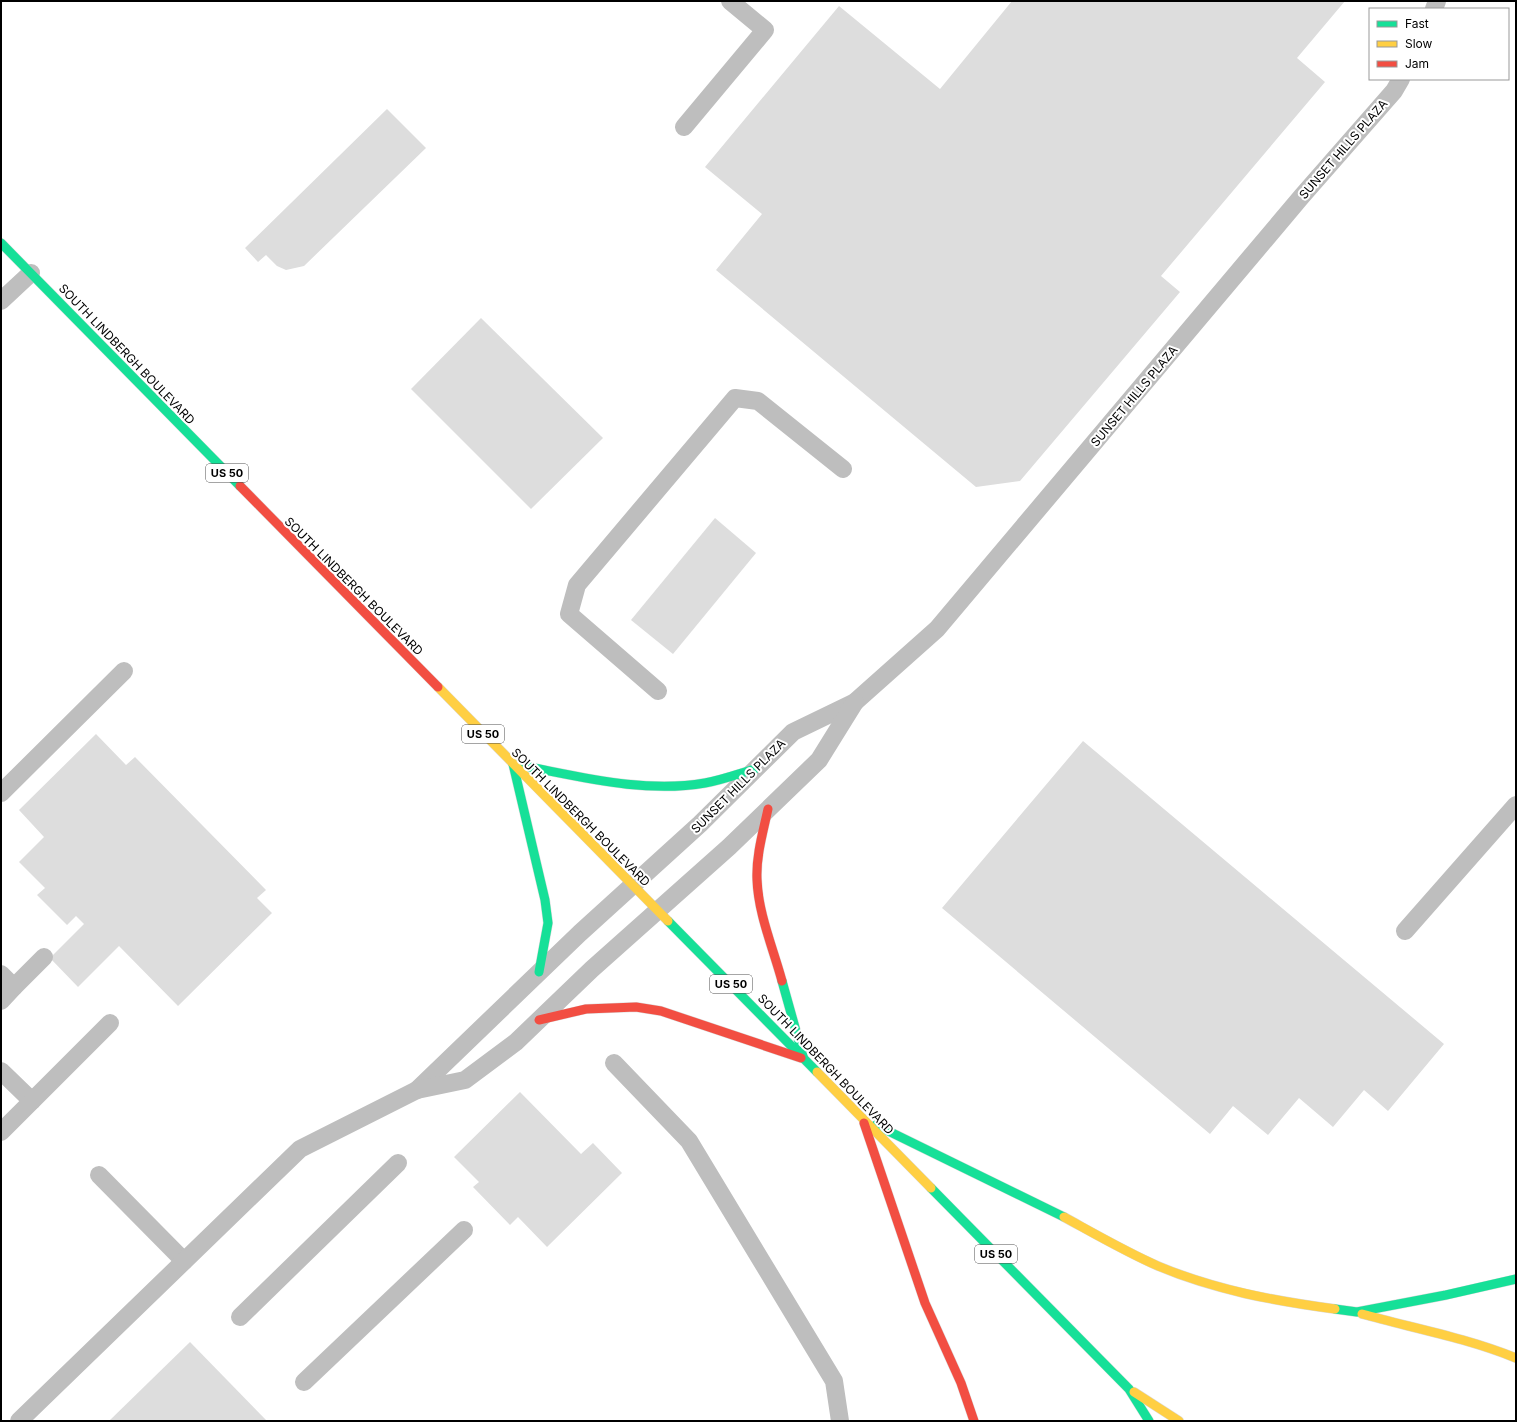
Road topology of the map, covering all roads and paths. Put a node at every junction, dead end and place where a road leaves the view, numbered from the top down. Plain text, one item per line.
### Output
1 (730, 1) edge
2 (1400, 80) edge
3 (684, 127) dead end
4 (1, 243) edge
5 (31, 273) junction
6 (1, 301) edge
7 (843, 469) dead end
8 (124, 671) dead end
9 (658, 691) dead end
10 (855, 702) junction
11 (513, 764) junction
12 (755, 770) junction
13 (1, 792) edge
14 (1516, 805) edge
15 (768, 809) junction
16 (633, 885) junction
17 (658, 909) junction
18 (1405, 931) dead end
19 (44, 957) dead end
20 (539, 972) junction
21 (1, 974) edge
22 (14, 987) junction
23 (1, 1001) edge
24 (539, 1020) junction
25 (110, 1023) dead end
26 (804, 1059) junction
27 (614, 1063) dead end
28 (1, 1071) edge
29 (417, 1090) junction
30 (32, 1102) junction
31 (862, 1118) junction
32 (1, 1132) edge
33 (398, 1163) dead end
34 (99, 1175) dead end
35 (464, 1230) dead end
36 (184, 1261) junction
37 (1516, 1279) edge
38 (1357, 1312) junction
39 (240, 1317) dead end
40 (1516, 1358) edge
41 (304, 1382) dead end
42 (1129, 1389) junction
43 (19, 1421) edge
44 (840, 1421) edge
45 (974, 1421) edge
46 (1149, 1421) edge
47 (1178, 1421) edge

1 - 3 lane
2 - 10 lane, SUNSET HILLS PLAZA
4 - 5 main road, SOUTH LINDBERGH BOULEVARD / US 50
5 - 6 lane
5 - 11 main road, SOUTH LINDBERGH BOULEVARD / US 50
7 - 9 lane
8 - 13 lane
10 - 12 lane, SUNSET HILLS PLAZA
10 - 15 lane, SUNSET HILLS PLAZA
11 - 12 main road
11 - 16 main road, SOUTH LINDBERGH BOULEVARD / US 50
11 - 20 main road
12 - 16 lane, SUNSET HILLS PLAZA
14 - 18 lane
15 - 17 lane, SUNSET HILLS PLAZA
15 - 26 main road
16 - 17 main road, SOUTH LINDBERGH BOULEVARD / US 50
16 - 20 lane, SUNSET HILLS PLAZA
17 - 24 lane, SUNSET HILLS PLAZA
17 - 26 main road, SOUTH LINDBERGH BOULEVARD / US 50
19 - 22 lane
20 - 29 lane, SUNSET HILLS PLAZA
21 - 22 lane
22 - 23 lane
24 - 26 main road
24 - 29 lane, SUNSET HILLS PLAZA
25 - 30 lane
26 - 31 main road, SOUTH LINDBERGH BOULEVARD / US 50
27 - 44 lane
28 - 30 lane
29 - 36 lane
30 - 32 lane
31 - 38 main road
31 - 42 main road, SOUTH LINDBERGH BOULEVARD / US 50
31 - 45 main road
33 - 39 lane
34 - 36 lane
35 - 41 lane
36 - 43 lane
37 - 38 main road
38 - 40 main road
42 - 46 main road, SOUTH LINDBERGH BOULEVARD / US 50
42 - 47 main road, SOUTH LINDBERGH BOULEVARD / US 50

